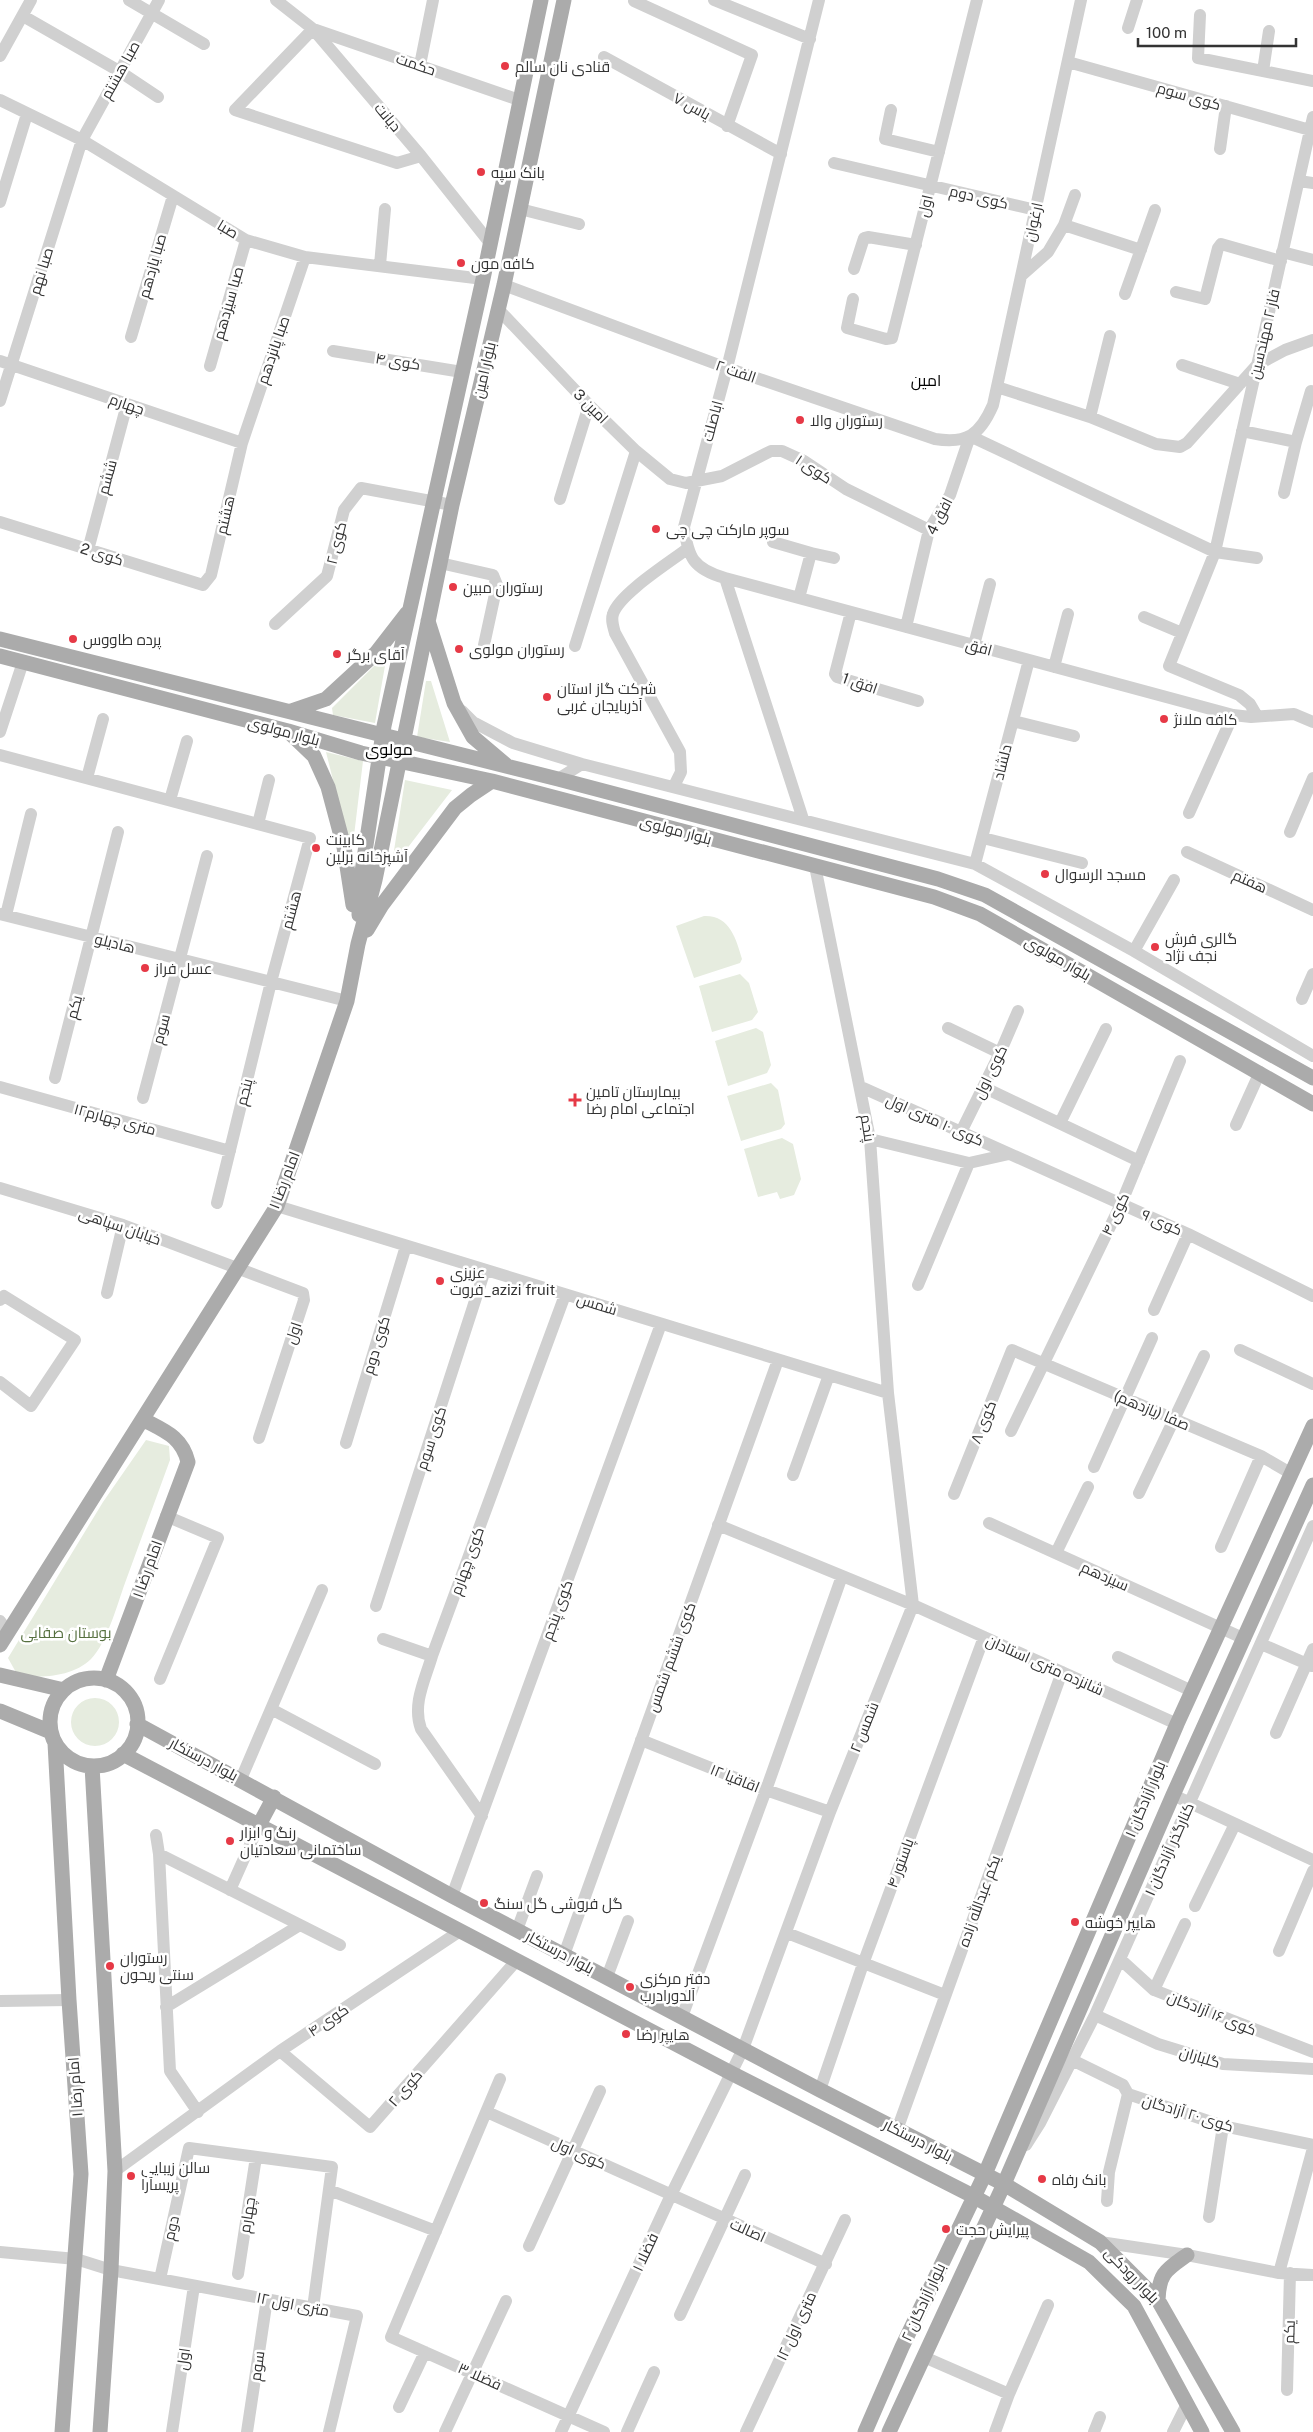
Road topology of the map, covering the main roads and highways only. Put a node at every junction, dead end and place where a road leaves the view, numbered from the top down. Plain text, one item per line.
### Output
1 (541, 0) edge
2 (564, 0) edge
3 (519, 100) junction
4 (540, 106) junction
5 (409, 610) junction
6 (427, 619) junction
7 (0, 639) edge
8 (0, 656) edge
9 (290, 711) junction
10 (288, 731) junction
11 (382, 736) junction
12 (402, 740) junction
13 (378, 757) junction
14 (399, 762) junction
15 (509, 767) junction
16 (492, 781) junction
17 (938, 879) junction
18 (934, 897) junction
19 (358, 944) junction
20 (1313, 1078) edge
21 (1313, 1104) edge
22 (144, 1420) junction
23 (1313, 1426) edge
24 (1313, 1485) edge
25 (4, 1626) edge
26 (0, 1645) edge
27 (0, 1675) edge
28 (106, 1680) junction
29 (64, 1690) junction
30 (0, 1711) edge
31 (138, 1724) junction
32 (53, 1737) junction
33 (123, 1754) junction
34 (92, 1766) junction
35 (274, 1798) junction
36 (259, 1825) junction
37 (985, 2174) junction
38 (1004, 2184) junction
39 (973, 2196) junction
40 (993, 2207) junction
41 (1187, 2255) road end
42 (1158, 2300) junction
43 (62, 2432) edge
44 (100, 2432) edge
45 (865, 2432) edge
46 (890, 2432) edge
47 (1202, 2432) edge
48 (1233, 2432) edge

1 - 3 main road, بلوار امین
2 - 4 main road, بلوار امین
3 - 4 main road
3 - 5 main road, بلوار امین
4 - 6 main road, بلوار امین
5 - 9 main road
5 - 11 main road, بلوار امین
6 - 12 main road, بلوار امین
6 - 15 main road
7 - 9 main road, بلوار مولوی
8 - 10 main road, بلوار مولوی
9 - 11 main road, بلوار مولوی
10 - 13 main road, بلوار مولوی
10 - 19 main road
11 - 12 main road, بلوار مولوی
11 - 13 main road, امام رضا ۱
12 - 14 main road, امام رضا ۱
12 - 15 main road, بلوار مولوی
13 - 14 main road, بلوار مولوی
13 - 19 main road, امام رضا ۱
14 - 16 main road, بلوار مولوی
14 - 19 main road, امام رضا ۱
15 - 17 main road, بلوار مولوی
16 - 18 main road, بلوار مولوی
16 - 19 main road
17 - 18 main road
17 - 20 main road, بلوار مولوی
18 - 21 main road, بلوار مولوی
19 - 22 main road, امام رضا ۱
22 - 25 main road, امام رضا ۱
22 - 28 main road, امام رضا ۱
23 - 37 main road, بلوار آزادگان ۱
24 - 38 main road, بلوار آزادگان ۱
25 - 26 main road, امام رضا ۱
27 - 29 main road
28 - 29 main road
28 - 31 main road
29 - 32 main road
30 - 32 main road
31 - 33 main road
31 - 35 main road, بلوار درستکار
32 - 34 main road
32 - 43 main road, امام رضا ۱
33 - 34 main road
33 - 36 main road, بلوار درستکار
34 - 44 main road
35 - 36 main road
35 - 37 main road, بلوار درستکار
36 - 39 main road, بلوار درستکار
37 - 38 main road, بلوار درستکار
37 - 39 main road, بلوار آزادگان ۲
38 - 40 main road, بلوار آزادگان ۲
38 - 42 main road, بلوار رودکی
39 - 40 main road, بلوار درستکار
39 - 45 main road, بلوار آزادگان ۲
40 - 46 main road, بلوار آزادگان ۲
40 - 47 main road, بلوار رودکی
41 - 42 main road
42 - 48 main road, بلوار رودکی

